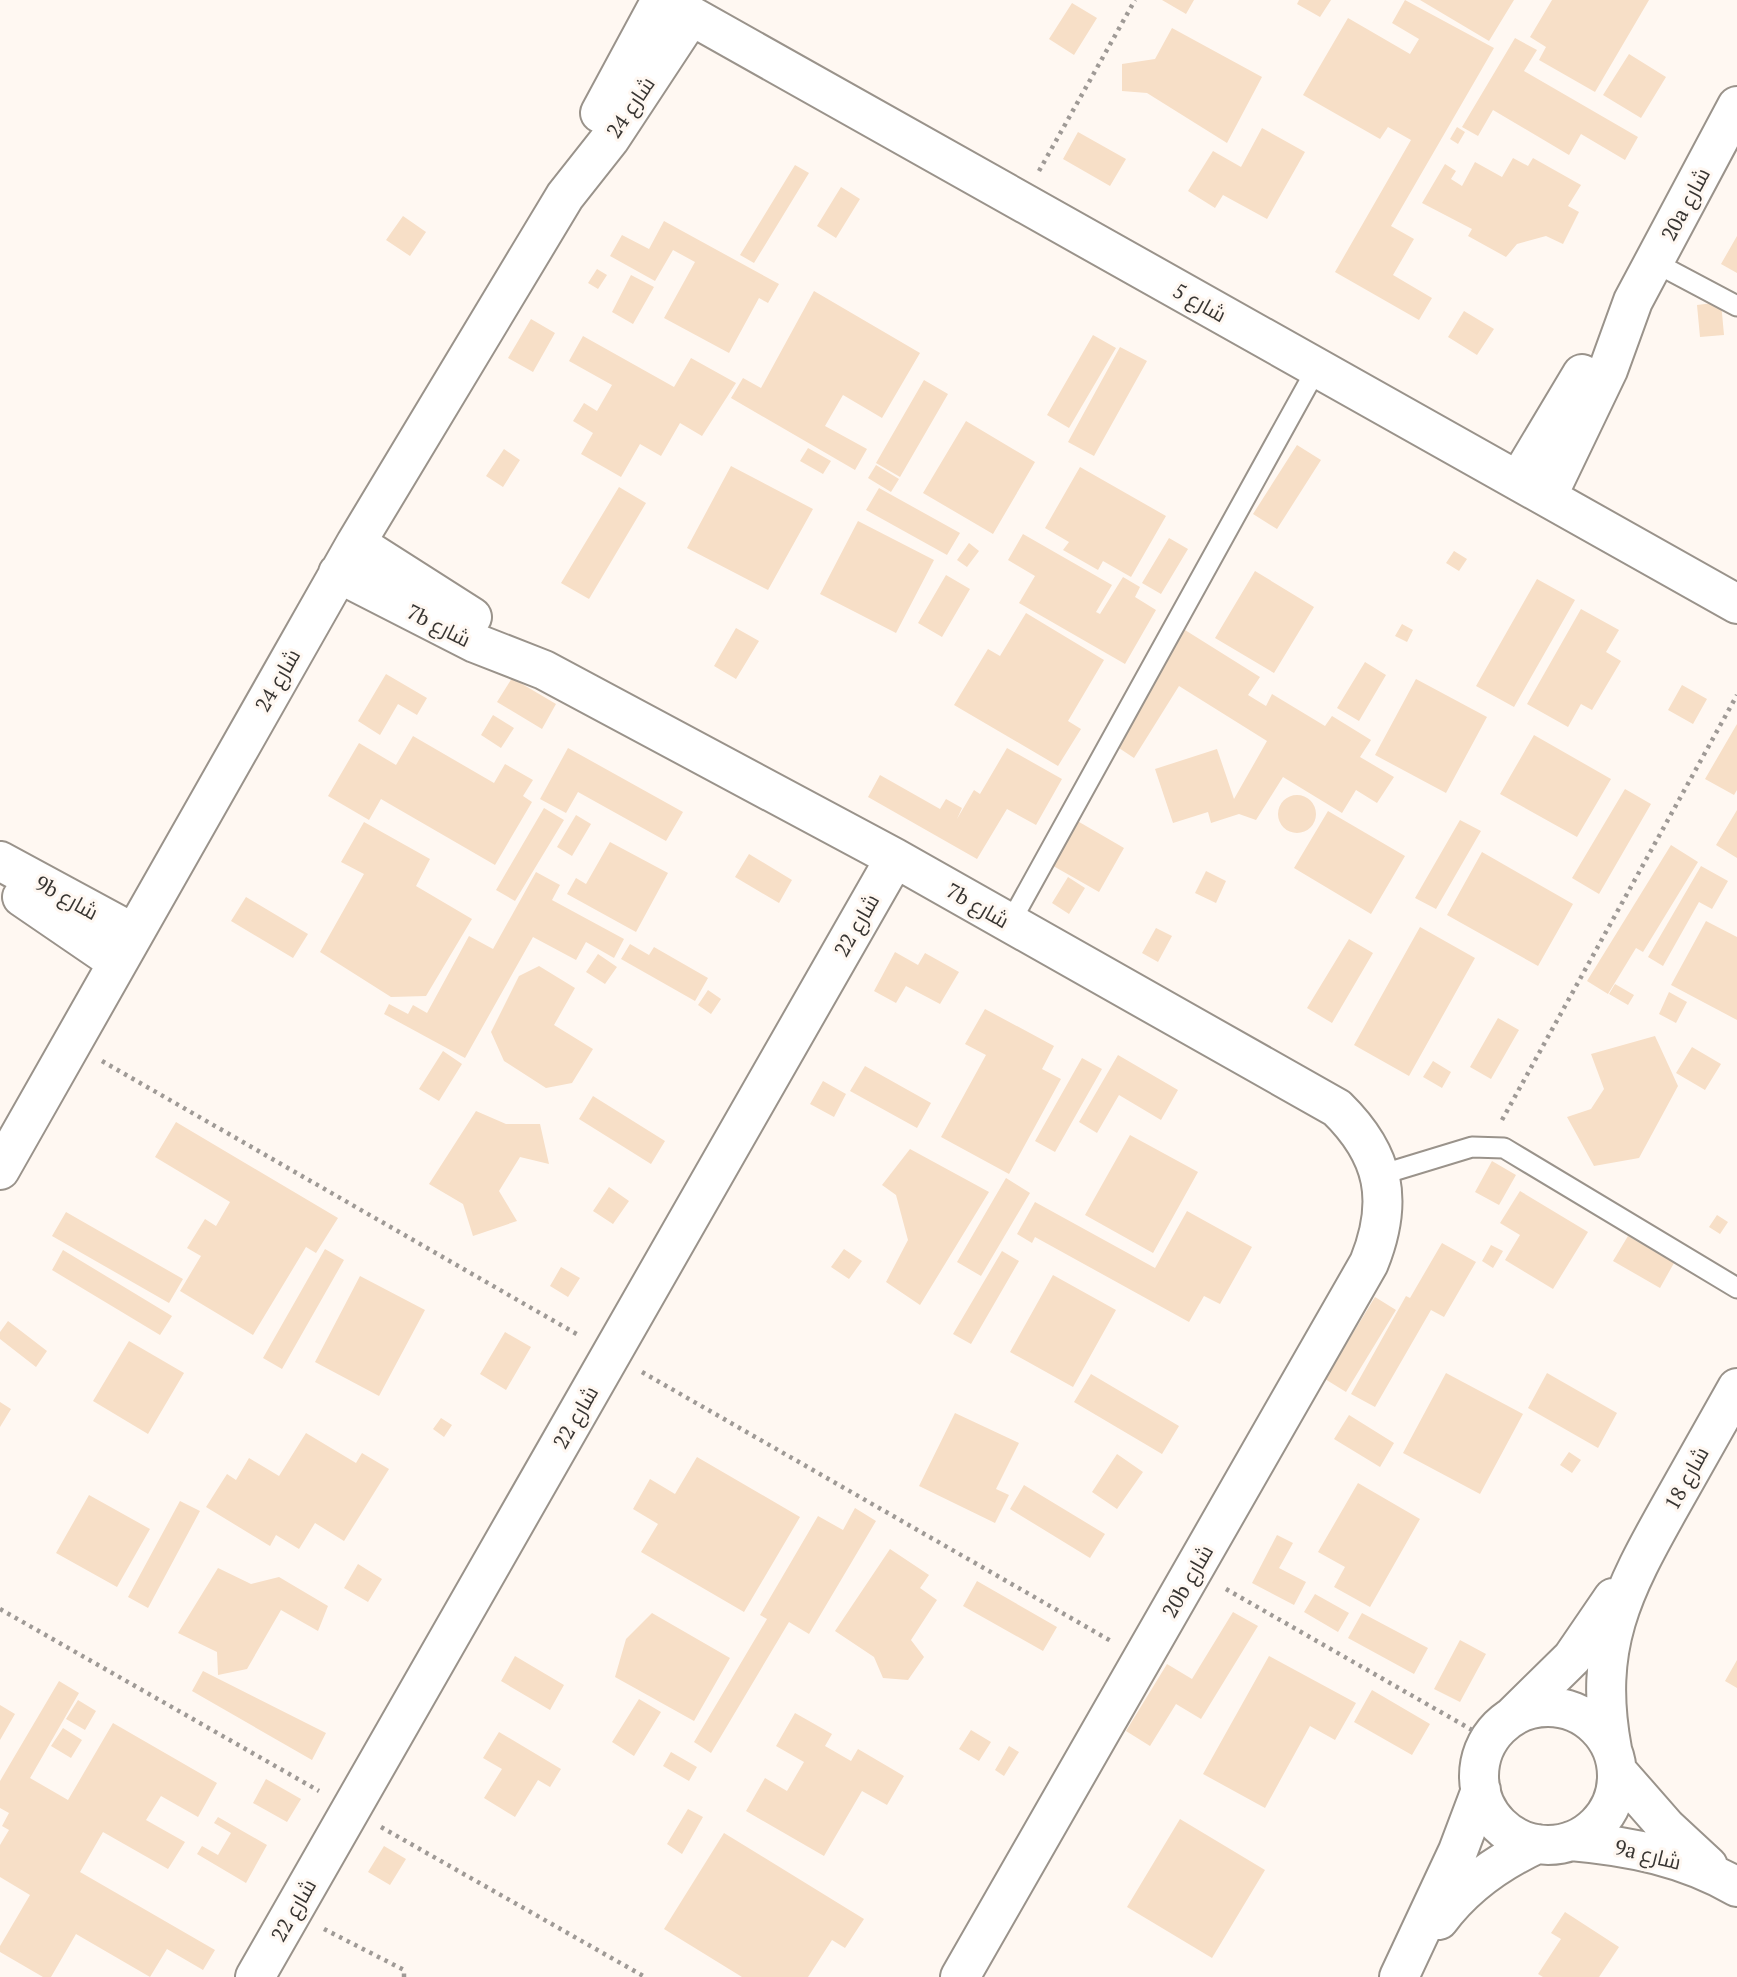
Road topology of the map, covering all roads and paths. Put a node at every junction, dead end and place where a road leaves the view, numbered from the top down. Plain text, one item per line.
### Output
1 (1135, 0) edge
2 (672, 5) edge
3 (1737, 106) edge
4 (1021, 202) junction
5 (1654, 262) junction
6 (1737, 306) edge
7 (1317, 368) junction
8 (1532, 489) junction
9 (347, 558) junction
10 (1737, 604) edge
11 (1737, 695) edge
12 (895, 858) junction
13 (0, 862) edge
14 (0, 881) edge
15 (1010, 923) junction
16 (125, 948) junction
17 (1488, 1145) junction
18 (0, 1170) edge
19 (1380, 1175) junction
20 (1737, 1288) edge
21 (1737, 1388) edge
22 (1635, 1569) junction
23 (1193, 1571) junction
24 (1499, 1730) junction
25 (1615, 1761) junction
26 (1480, 1790) junction
27 (1554, 1843) junction
28 (1730, 1883) edge
29 (292, 1912) junction
30 (1404, 1969) edge
31 (255, 1977) edge
32 (404, 1977) edge
33 (960, 1977) edge

1 - 4 path
2 - 4 street, شارع 5
2 - 9 street, شارع 24
3 - 5 street, 20a شارع
4 - 7 street, شارع 5
5 - 6 lane
5 - 8 street, 20a شارع
7 - 8 street, شارع 5
7 - 15 lane
8 - 10 street, شارع 5
9 - 12 street, 7b شارع
9 - 16 street, شارع 24
11 - 17 path
12 - 15 street, 7b شارع
12 - 29 street, شارع 22
13 - 16 street, 9b شارع
14 - 16 street, 9b شارع
15 - 19 street, 7b شارع
16 - 18 street, شارع 24
17 - 19 lane
17 - 20 lane
19 - 23 street, 20b شارع
21 - 22 street, شارع 18
22 - 24 street, شارع 18
22 - 25 street, شارع 18
23 - 24 path
23 - 33 street, 20b شارع
24 - 25 street
24 - 26 street
25 - 27 street
25 - 28 street, 9a شارع
26 - 27 street
26 - 30 street
27 - 28 street, 9a شارع
27 - 30 street
29 - 31 street, شارع 22
29 - 32 path

